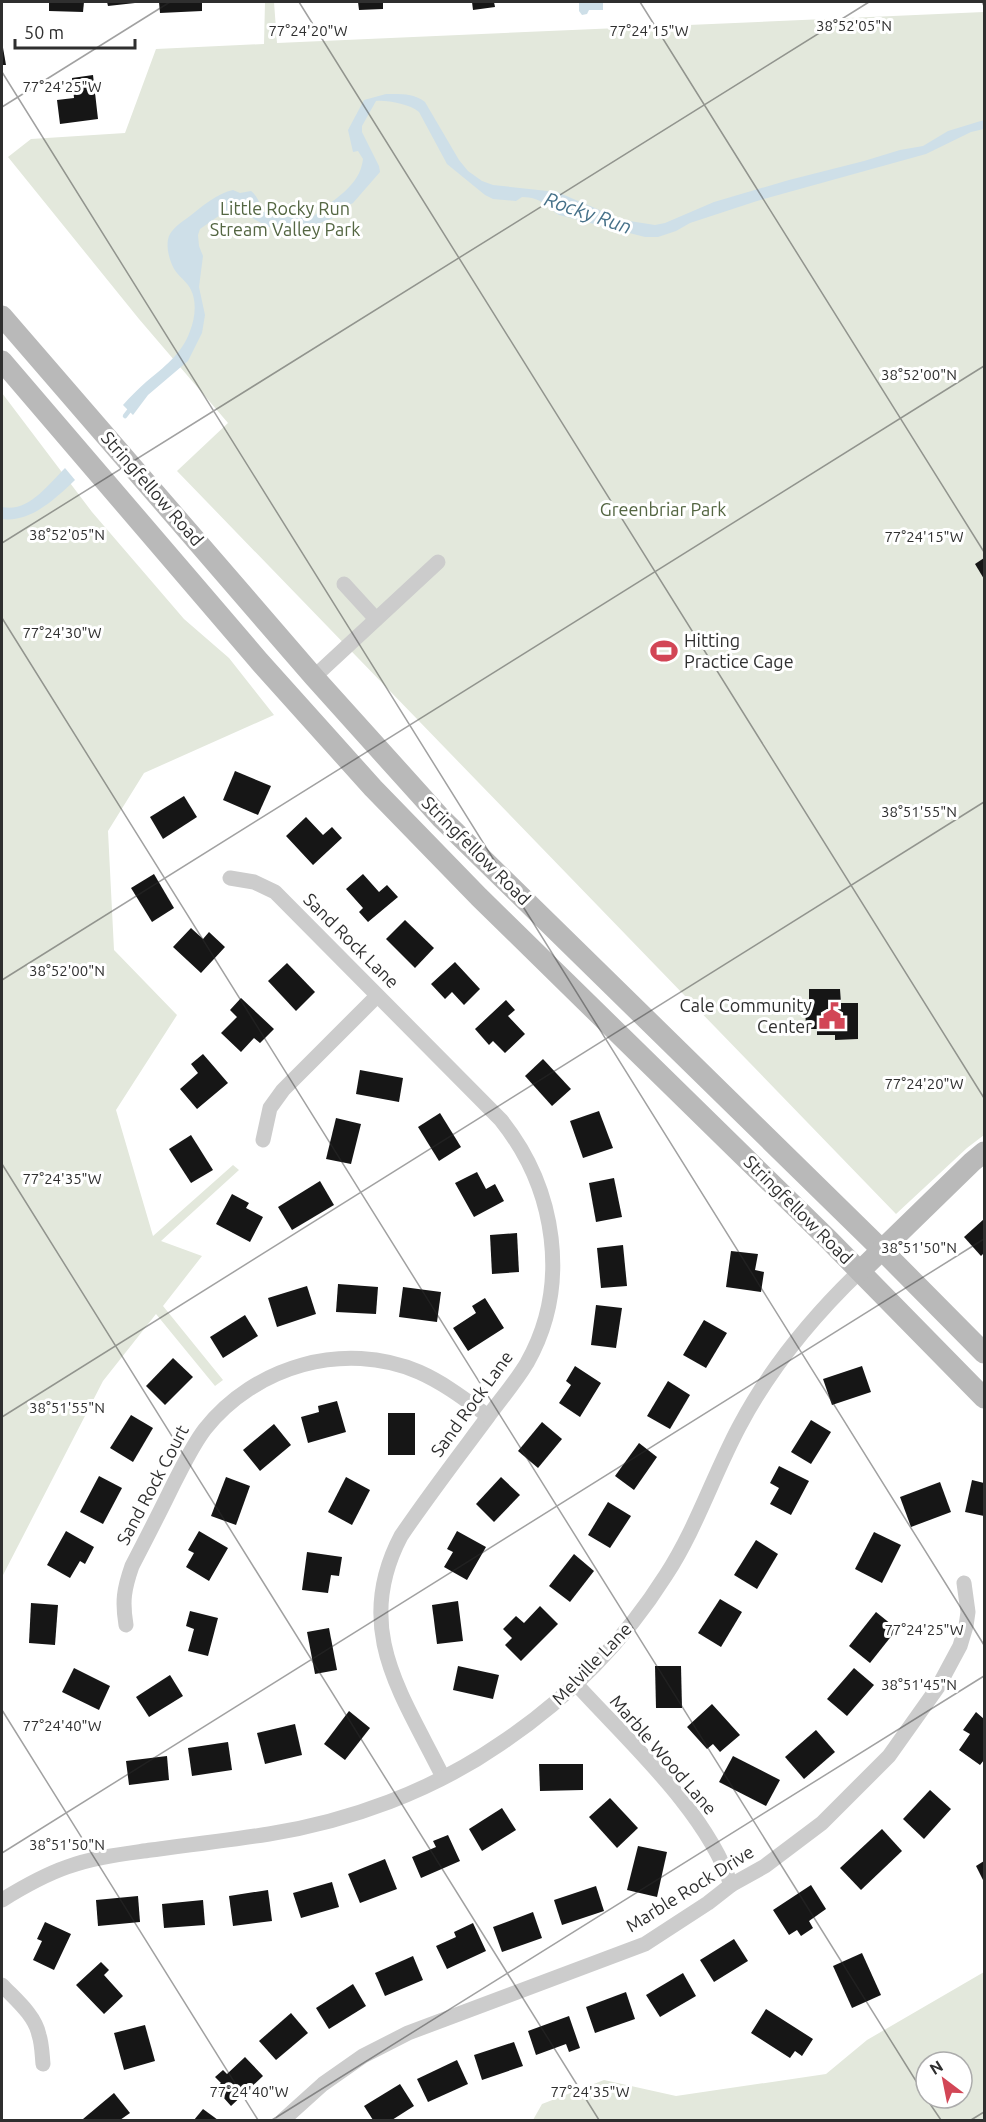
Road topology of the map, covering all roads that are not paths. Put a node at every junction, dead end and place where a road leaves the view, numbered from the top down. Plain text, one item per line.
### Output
1 (2, 316) edge
2 (2, 361) edge
3 (438, 562) dead end
4 (344, 584) dead end
5 (376, 619) junction
6 (314, 677) junction
7 (230, 878) dead end
8 (377, 996) junction
9 (263, 1140) dead end
10 (984, 1152) edge
11 (881, 1249) junction
12 (860, 1271) junction
13 (984, 1353) edge
14 (984, 1398) edge
15 (488, 1416) junction
16 (964, 1583) dead end
17 (126, 1625) dead end
18 (577, 1685) junction
19 (443, 1777) junction
20 (731, 1885) junction
21 (2, 1900) edge
22 (2, 1985) edge
23 (43, 2064) dead end
24 (283, 2121) edge

1 - 6 main road, Stringfellow Road
2 - 12 main road, Stringfellow Road
3 - 5 street
4 - 5 street
5 - 6 street
6 - 11 main road, Stringfellow Road
7 - 8 street, Sand Rock Lane
8 - 9 street
8 - 15 street, Sand Rock Lane
10 - 11 main road, Melville Lane
11 - 12 main road, Melville Lane
11 - 13 main road, Stringfellow Road
12 - 14 main road, Stringfellow Road
12 - 18 street, Melville Lane
15 - 17 street, Sand Rock Court
15 - 19 street, Sand Rock Lane
16 - 20 street, Marble Rock Drive
18 - 19 street, Melville Lane
18 - 20 street, Marble Wood Lane
19 - 21 street, Melville Lane
20 - 24 street, Marble Rock Drive
22 - 23 street

